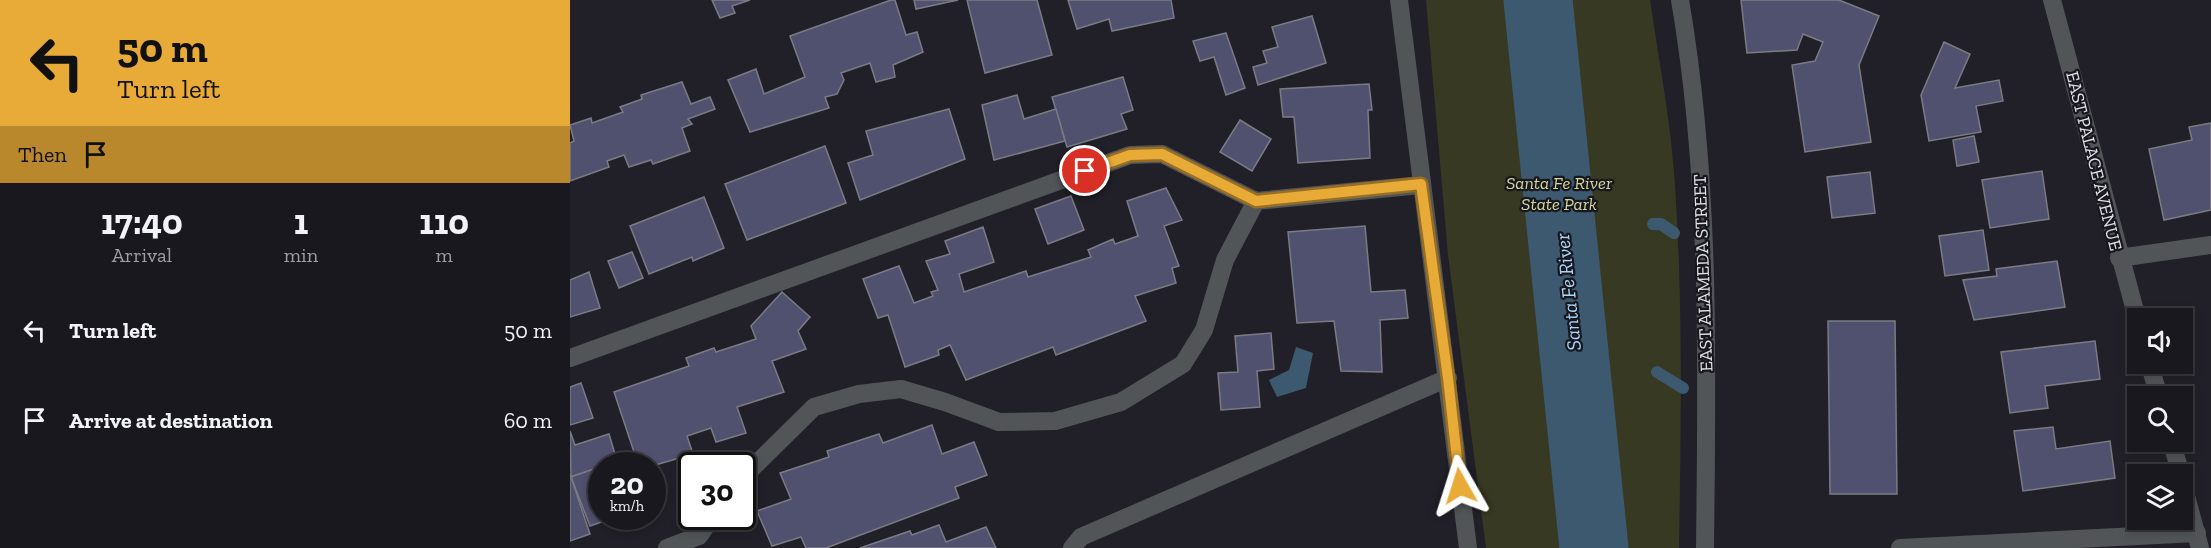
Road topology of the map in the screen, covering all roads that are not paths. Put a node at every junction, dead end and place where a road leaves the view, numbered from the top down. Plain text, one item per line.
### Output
1 (1399, 0) edge
2 (1680, 0) edge
3 (2052, 0) edge
4 (1421, 184) junction
5 (1256, 201) junction
6 (2211, 245) edge
7 (2119, 258) junction
8 (2134, 308) edge
9 (570, 358) edge
10 (1448, 378) junction
11 (756, 464) edge
12 (2193, 519) edge
13 (703, 530) edge
14 (2199, 540) edge
15 (667, 548) edge
16 (1072, 548) edge
17 (1468, 548) edge
18 (1706, 548) edge
19 (1900, 548) edge

1 - 4 street
2 - 18 street, EAST ALAMEDA STREET
3 - 7 street, EAST PALACE AVENUE
4 - 5 street
4 - 10 street
5 - 9 street
5 - 11 street
6 - 7 street
7 - 8 street, EAST PALACE AVENUE
10 - 16 street
10 - 17 street
12 - 14 street
13 - 15 street
14 - 19 street

